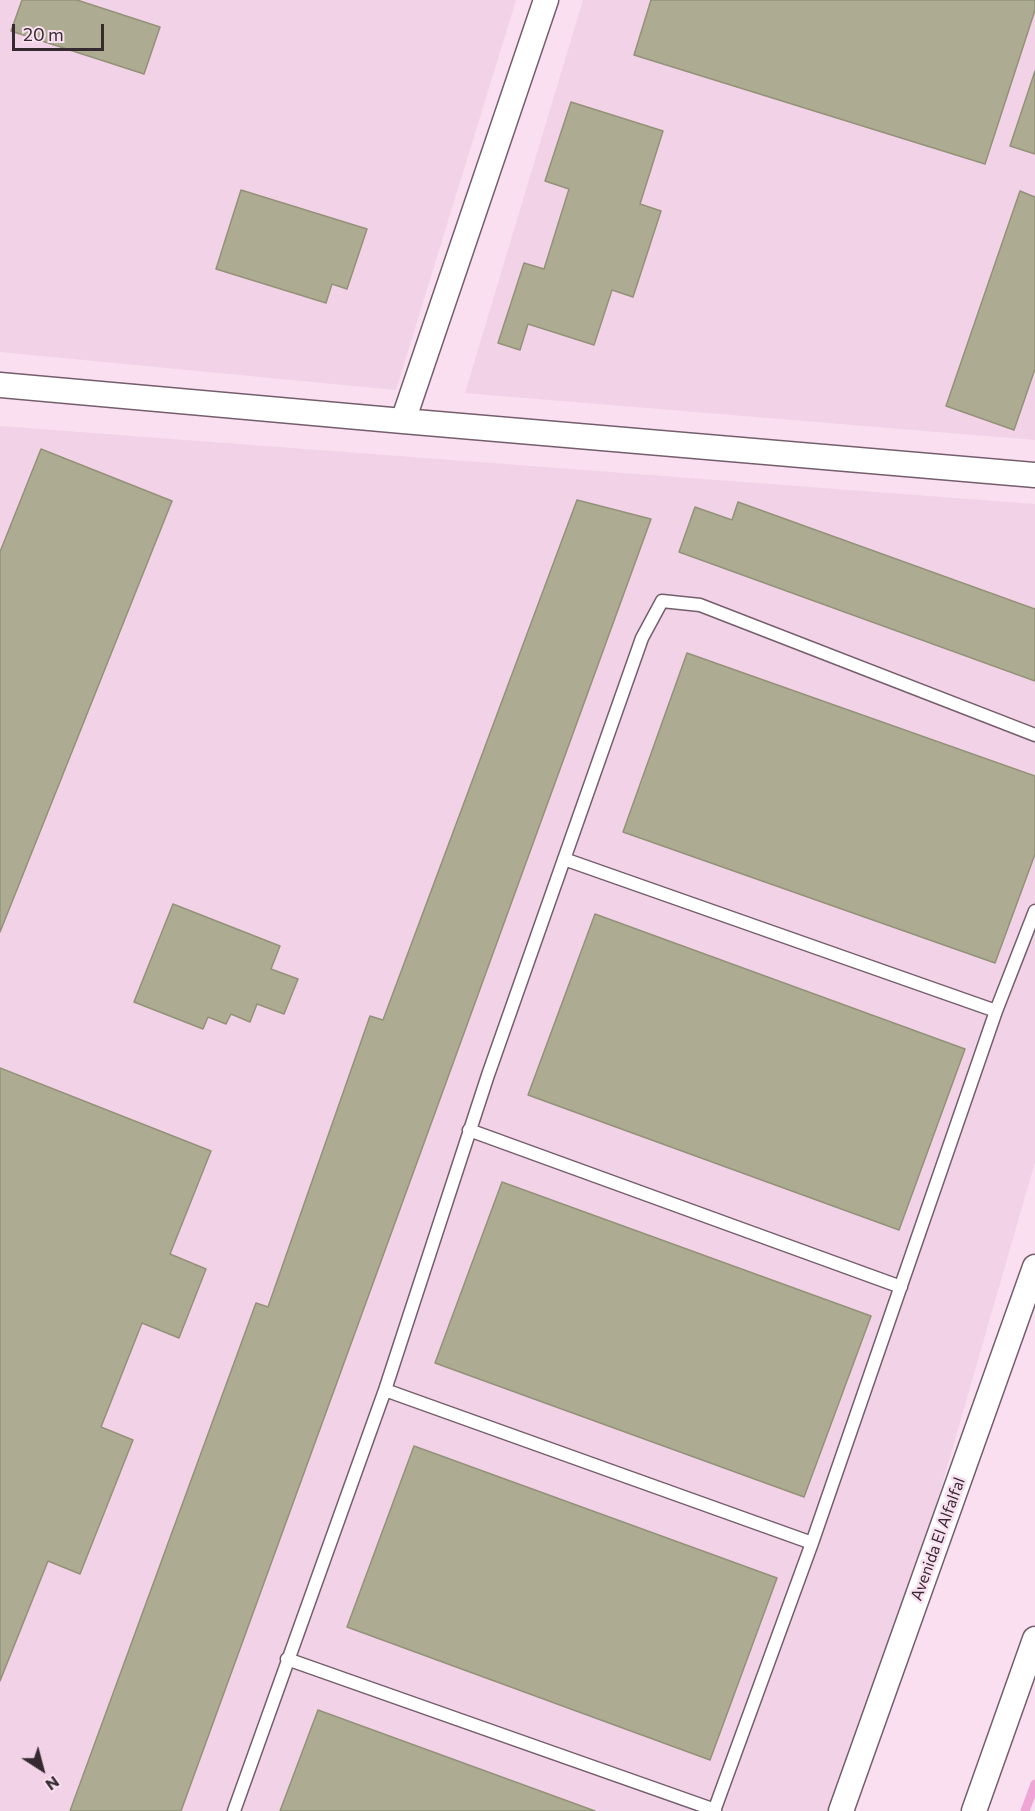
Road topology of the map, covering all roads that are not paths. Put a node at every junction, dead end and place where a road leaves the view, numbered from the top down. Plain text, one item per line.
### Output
1 (546, 0) edge
2 (0, 384) edge
3 (403, 421) junction
4 (1035, 475) edge
5 (1035, 735) edge
6 (564, 859) junction
7 (1035, 910) edge
8 (996, 1011) junction
9 (469, 1130) junction
10 (1035, 1267) edge
11 (901, 1287) junction
12 (1035, 1325) edge
13 (1011, 1338) junction
14 (384, 1390) junction
15 (812, 1543) junction
16 (1035, 1639) edge
17 (287, 1659) junction
18 (715, 1810) edge
19 (234, 1811) edge
20 (841, 1811) edge
21 (974, 1811) edge

1 - 3 street
2 - 3 street
3 - 4 street
5 - 6 lane
6 - 8 lane
6 - 9 lane
7 - 8 lane
8 - 11 lane
9 - 11 lane
9 - 14 lane
10 - 13 street, Avenida El Alfalfal
11 - 15 lane
12 - 13 street
13 - 20 street, Avenida El Alfalfal
14 - 15 lane
14 - 17 lane
15 - 18 lane
16 - 21 street
17 - 18 lane
17 - 19 lane

